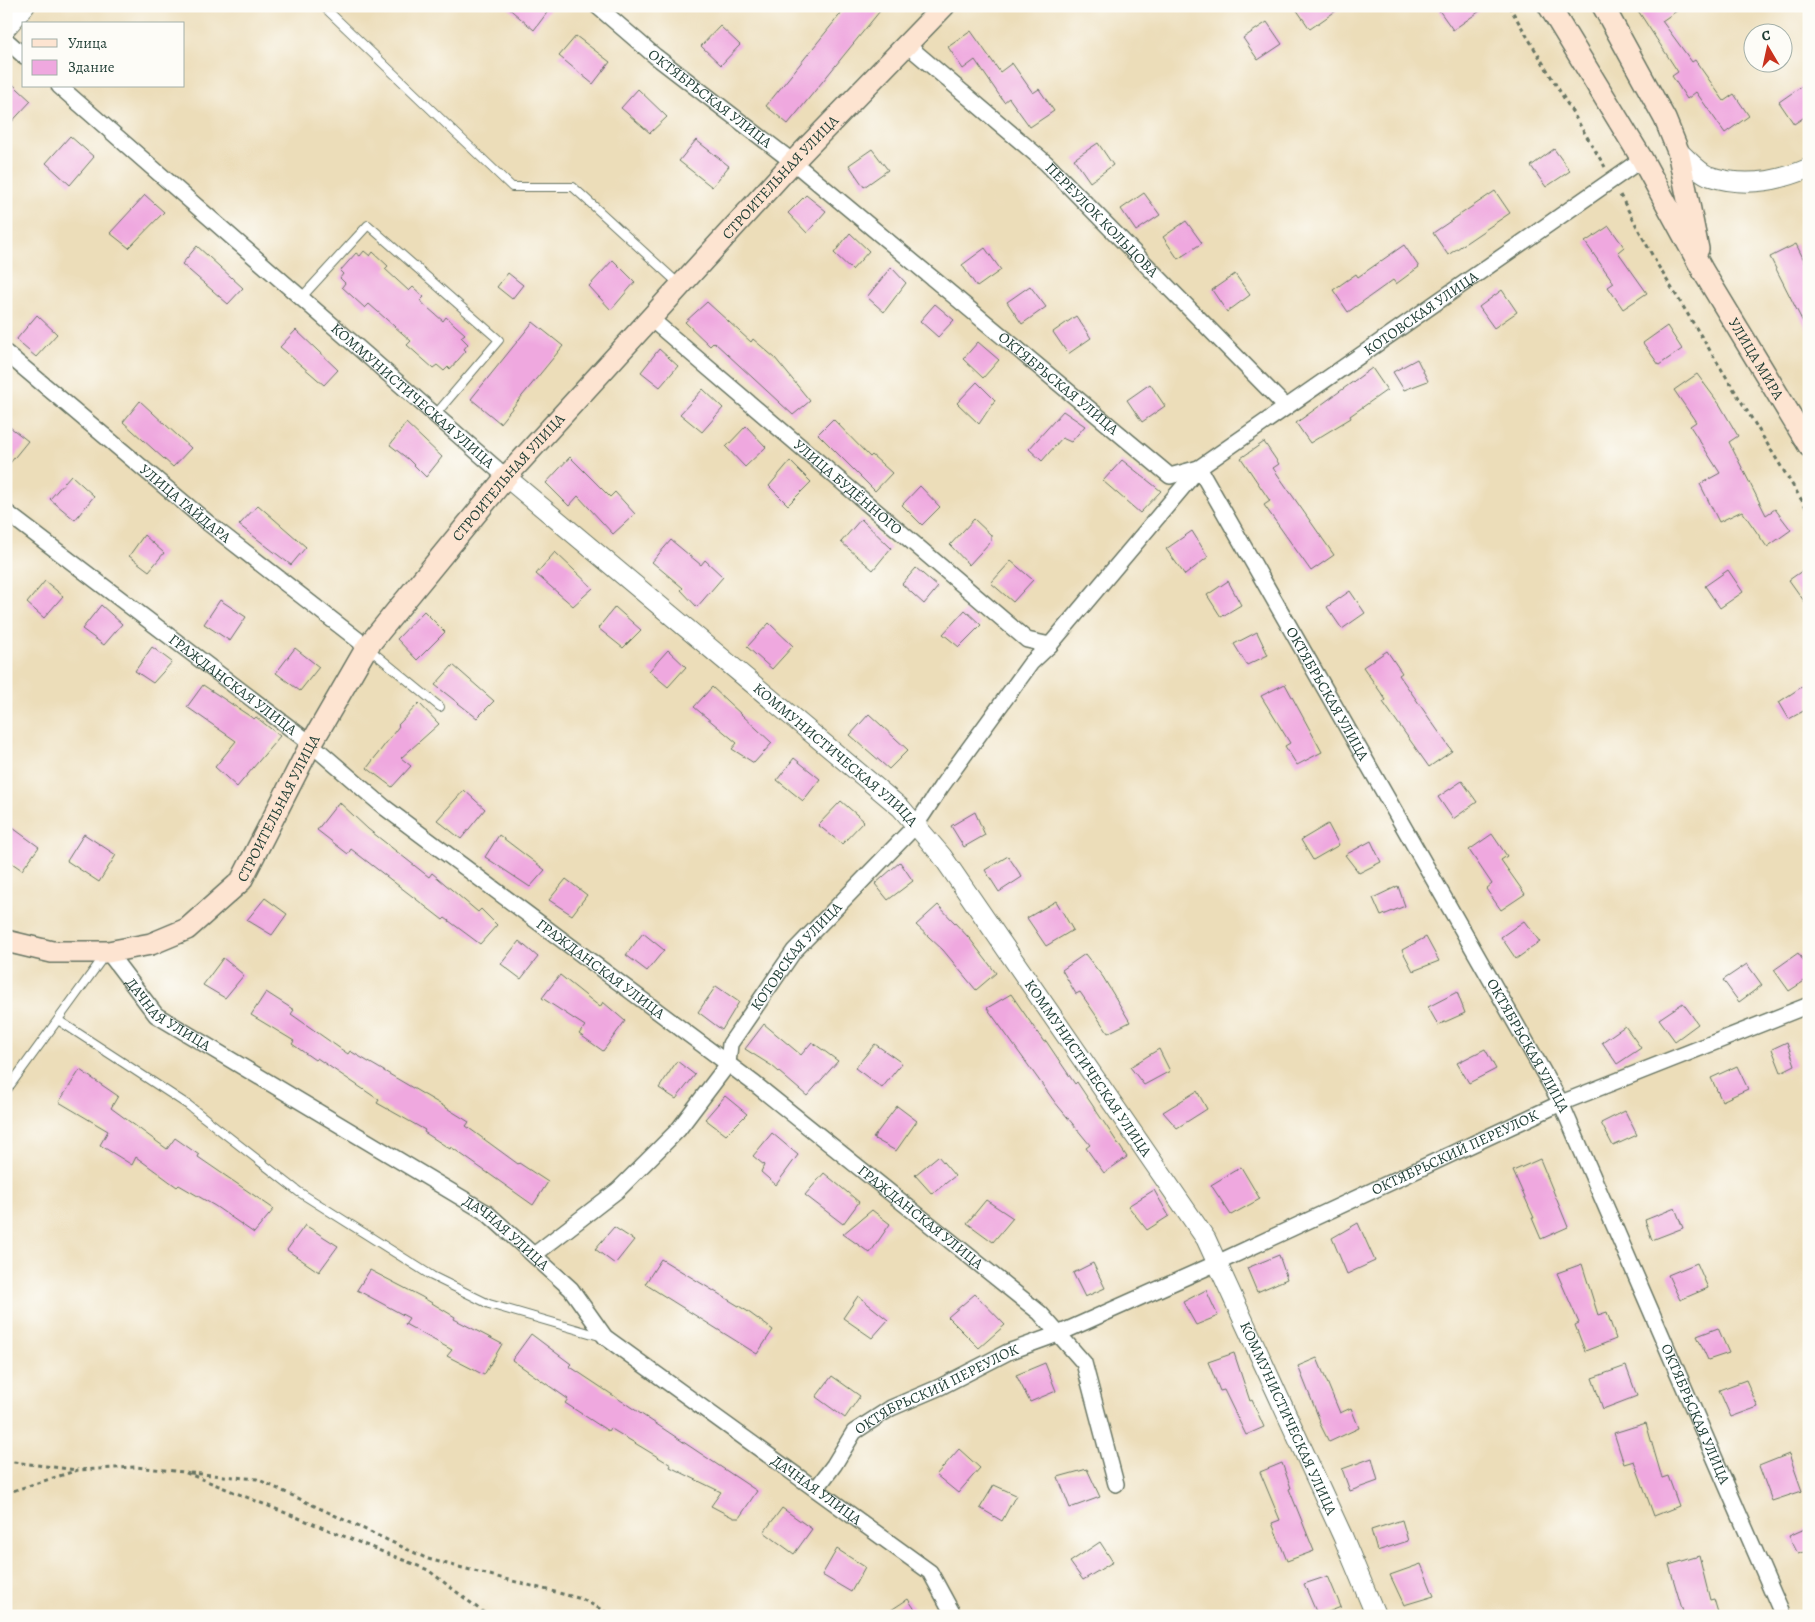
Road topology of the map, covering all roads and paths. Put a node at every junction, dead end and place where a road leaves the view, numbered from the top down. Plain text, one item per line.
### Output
1 (24, 6) edge
2 (323, 6) edge
3 (597, 6) edge
4 (944, 6) edge
5 (1508, 6) edge
6 (1549, 6) edge
7 (1603, 6) edge
8 (6, 28) edge
9 (6, 40) edge
10 (907, 45) junction
11 (22, 54) edge
12 (61, 88) edge
13 (1678, 151) junction
14 (1642, 159) junction
15 (794, 162) junction
16 (1809, 168) edge
17 (1612, 180) junction
18 (1703, 271) junction
19 (681, 286) junction
20 (301, 298) junction
21 (651, 319) junction
22 (6, 353) edge
23 (1286, 407) junction
24 (435, 415) junction
25 (1809, 446) edge
26 (1199, 468) junction
27 (506, 477) junction
28 (6, 512) edge
29 (1809, 512) edge
30 (1050, 645) junction
31 (367, 647) junction
32 (440, 706) dead end
33 (311, 744) junction
34 (916, 825) junction
35 (6, 941) edge
36 (108, 952) junction
37 (1809, 1005) edge
38 (58, 1020) junction
39 (728, 1064) junction
40 (6, 1091) edge
41 (1561, 1104) junction
42 (534, 1255) junction
43 (1217, 1263) junction
44 (1058, 1334) junction
45 (605, 1337) junction
46 (6, 1459) edge
47 (78, 1470) junction
48 (184, 1472) junction
49 (1116, 1484) dead end
50 (816, 1489) junction
51 (6, 1493) edge
52 (488, 1616) edge
53 (613, 1616) edge
54 (954, 1616) edge
55 (1376, 1616) edge
56 (1783, 1616) edge

1 - 8 street
2 - 19 lane
3 - 15 street, ОКТЯБРЬСКАЯ УЛИЦА
4 - 10 main road, СТРОИТЕЛЬНАЯ УЛИЦА
5 - 17 path
6 - 14 main road, УЛИЦА МИРА
7 - 13 main road
9 - 11 street
10 - 15 main road, СТРОИТЕЛЬНАЯ УЛИЦА
10 - 23 street, ПЕРЕУЛОК КОЛЬЦОВА
12 - 20 street, КОММУНИСТИЧЕСКАЯ УЛИЦА
13 - 16 street
13 - 18 main road
14 - 17 street, КОТОВСКАЯ УЛИЦА
14 - 18 main road, УЛИЦА МИРА
15 - 19 main road, СТРОИТЕЛЬНАЯ УЛИЦА
15 - 26 street, ОКТЯБРЬСКАЯ УЛИЦА
17 - 23 street, КОТОВСКАЯ УЛИЦА
17 - 29 path
18 - 25 main road, УЛИЦА МИРА
19 - 21 main road, СТРОИТЕЛЬНАЯ УЛИЦА
20 - 24 street, КОММУНИСТИЧЕСКАЯ УЛИЦА
20 - 24 lane
21 - 27 main road, СТРОИТЕЛЬНАЯ УЛИЦА
21 - 30 street, УЛИЦА БУДЁННОГО
22 - 31 street, УЛИЦА ГАЙДАРА
23 - 26 street, КОТОВСКАЯ УЛИЦА
24 - 27 street, КОММУНИСТИЧЕСКАЯ УЛИЦА
26 - 30 street, КОТОВСКАЯ УЛИЦА
26 - 41 street, ОКТЯБРЬСКАЯ УЛИЦА
27 - 31 main road, СТРОИТЕЛЬНАЯ УЛИЦА
27 - 34 street, КОММУНИСТИЧЕСКАЯ УЛИЦА
28 - 33 street, ГРАЖДАНСКАЯ УЛИЦА
30 - 34 street, КОТОВСКАЯ УЛИЦА
31 - 32 lane
31 - 33 main road, СТРОИТЕЛЬНАЯ УЛИЦА
33 - 36 main road, СТРОИТЕЛЬНАЯ УЛИЦА
33 - 39 street, ГРАЖДАНСКАЯ УЛИЦА
34 - 39 street, КОТОВСКАЯ УЛИЦА
34 - 43 street, КОММУНИСТИЧЕСКАЯ УЛИЦА
35 - 36 main road
36 - 38 lane
36 - 42 street, ДАЧНАЯ УЛИЦА
37 - 41 street, ОКТЯБРЬСКИЙ ПЕРЕУЛОК
38 - 40 lane
38 - 45 lane
39 - 42 street, КОТОВСКАЯ УЛИЦА
39 - 44 street, ГРАЖДАНСКАЯ УЛИЦА
41 - 43 street, ОКТЯБРЬСКИЙ ПЕРЕУЛОК
41 - 56 street, ОКТЯБРЬСКАЯ УЛИЦА
42 - 45 street, ДАЧНАЯ УЛИЦА
43 - 44 street, ОКТЯБРЬСКИЙ ПЕРЕУЛОК
43 - 55 street, КОММУНИСТИЧЕСКАЯ УЛИЦА
44 - 49 street, ГРАЖДАНСКАЯ УЛИЦА
44 - 50 street, ОКТЯБРЬСКИЙ ПЕРЕУЛОК
45 - 50 street, ДАЧНАЯ УЛИЦА
46 - 47 path
47 - 48 path
47 - 51 path
48 - 52 path
48 - 53 path
50 - 54 street, ДАЧНАЯ УЛИЦА

